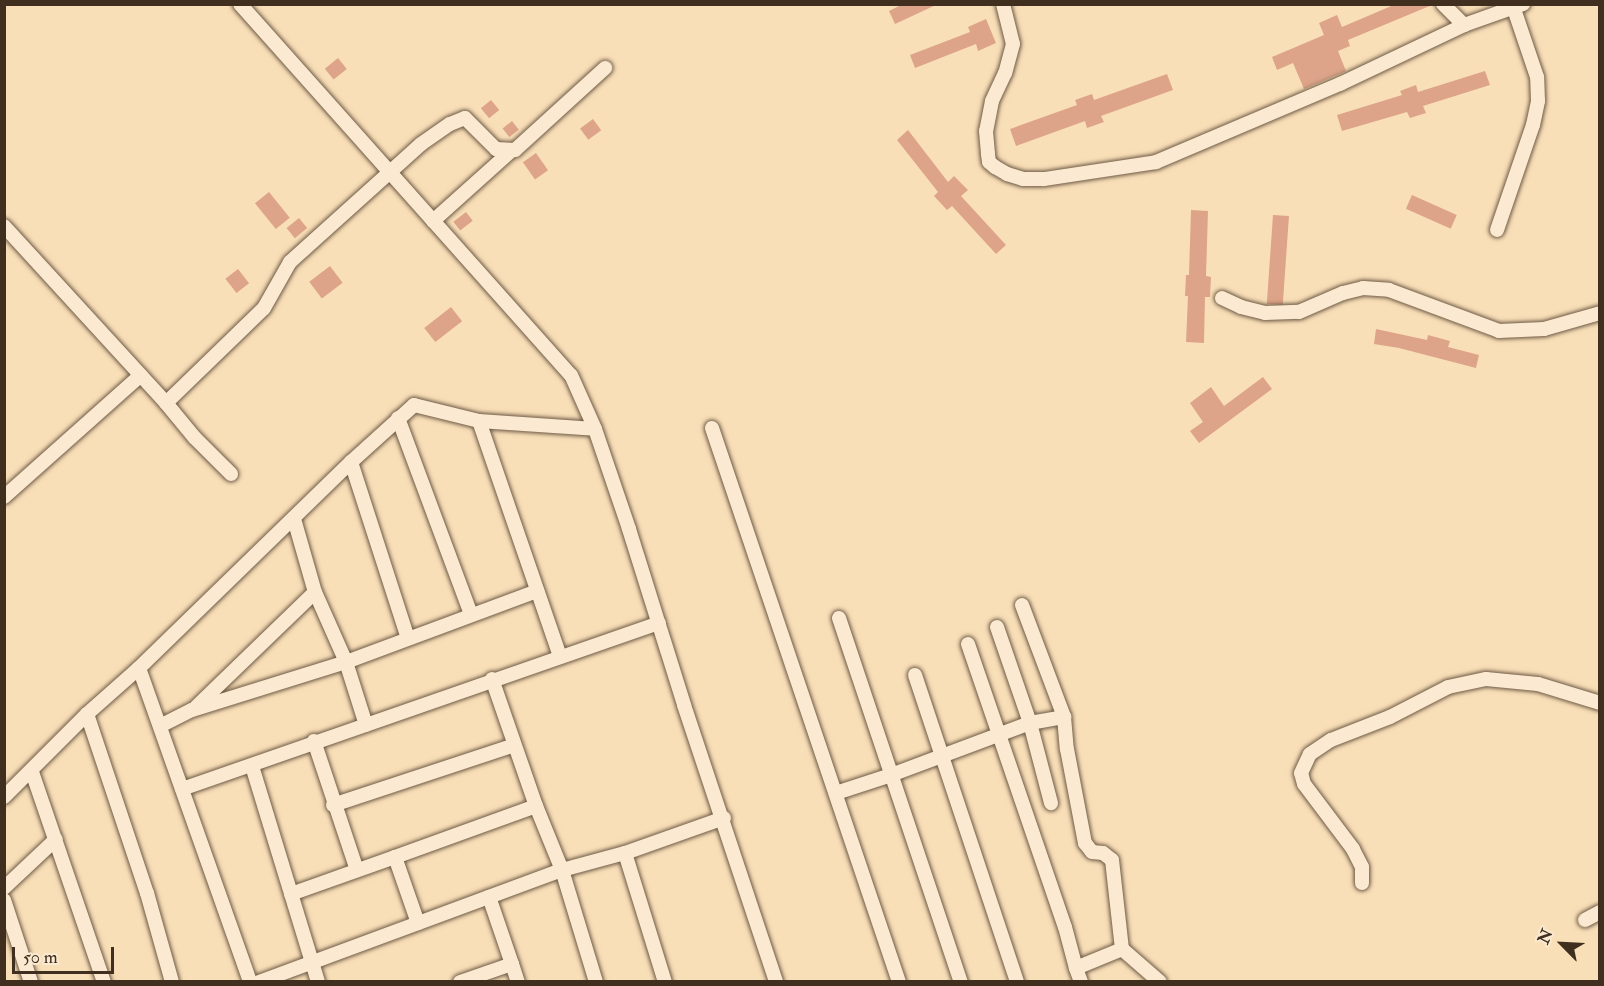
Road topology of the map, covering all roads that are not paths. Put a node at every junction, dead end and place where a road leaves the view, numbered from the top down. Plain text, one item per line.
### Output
1 (240, 4) edge
2 (1003, 4) edge
3 (1443, 4) edge
4 (1518, 7) edge
5 (1497, 9) edge
6 (1464, 24) junction
7 (605, 68) dead end
8 (511, 152) junction
9 (389, 172) junction
10 (433, 220) junction
11 (4, 226) edge
12 (1497, 230) dead end
13 (1222, 298) dead end
14 (1599, 313) edge
15 (141, 375) junction
16 (166, 403) junction
17 (398, 418) junction
18 (479, 421) junction
19 (712, 428) dead end
20 (595, 429) junction
21 (351, 462) junction
22 (231, 474) dead end
23 (4, 498) edge
24 (294, 519) junction
25 (537, 591) junction
26 (315, 592) junction
27 (1022, 605) dead end
28 (471, 614) junction
29 (839, 618) dead end
30 (659, 623) junction
31 (997, 627) dead end
32 (408, 638) junction
33 (968, 644) dead end
34 (560, 656) junction
35 (346, 662) junction
36 (139, 668) junction
37 (915, 675) dead end
38 (492, 679) junction
39 (1599, 703) edge
40 (192, 710) junction
41 (87, 714) junction
42 (1064, 717) junction
43 (1030, 723) junction
44 (366, 725) junction
45 (160, 726) junction
46 (998, 735) junction
47 (314, 741) junction
48 (514, 745) junction
49 (942, 756) junction
50 (252, 766) junction
51 (32, 772) junction
52 (891, 775) junction
53 (182, 789) junction
54 (836, 793) junction
55 (4, 797) edge
56 (1051, 803) dead end
57 (333, 805) junction
58 (536, 807) junction
59 (723, 818) junction
60 (56, 839) junction
61 (625, 853) junction
62 (395, 857) junction
63 (357, 870) junction
64 (562, 870) junction
65 (1362, 883) dead end
66 (4, 888) edge
67 (291, 894) junction
68 (489, 897) junction
69 (4, 900) edge
70 (1599, 912) edge
71 (1585, 920) dead end
72 (418, 923) junction
73 (1122, 949) junction
74 (312, 961) junction
75 (512, 963) junction
76 (1076, 968) junction
77 (31, 981) edge
78 (104, 981) edge
79 (172, 981) edge
80 (250, 981) edge
81 (259, 981) edge
82 (318, 981) edge
83 (460, 981) edge
84 (518, 981) edge
85 (596, 981) edge
86 (665, 981) edge
87 (776, 981) edge
88 (899, 981) edge
89 (961, 981) edge
90 (1017, 981) edge
91 (1081, 981) edge
92 (1160, 981) edge

1 - 9 street
2 - 6 street
3 - 6 street
4 - 5 street
4 - 12 street
5 - 6 street
7 - 8 street
8 - 9 street
8 - 10 street
9 - 10 street
9 - 16 street
10 - 20 street
11 - 15 street
13 - 14 street
15 - 16 street
15 - 23 street
16 - 22 street
17 - 18 street
17 - 21 street
17 - 28 street
18 - 20 street
18 - 25 street
19 - 54 street
20 - 30 street
21 - 24 street
21 - 32 street
24 - 26 street
24 - 36 street
25 - 28 street
25 - 34 street
26 - 35 street
26 - 40 street
27 - 42 street
28 - 32 street
29 - 52 street
30 - 34 street
30 - 59 street
31 - 43 street
32 - 35 street
33 - 46 street
34 - 38 street
35 - 40 street
35 - 44 street
36 - 41 street
36 - 45 street
37 - 49 street
38 - 44 street
38 - 48 street
39 - 65 street
40 - 45 street
41 - 51 street
41 - 79 street
42 - 43 street
42 - 73 street
43 - 46 street
43 - 56 street
44 - 47 street
45 - 53 street
46 - 49 street
46 - 76 street
47 - 50 street
47 - 57 street
48 - 57 street
48 - 58 street
49 - 52 street
49 - 90 street
50 - 53 street
50 - 67 street
51 - 55 street
51 - 60 street
52 - 54 street
52 - 89 street
53 - 80 street
54 - 88 street
57 - 63 street
58 - 62 street
58 - 64 street
59 - 61 street
59 - 87 street
60 - 66 street
60 - 78 street
61 - 64 street
61 - 86 street
62 - 63 street
62 - 72 street
63 - 67 street
64 - 68 street
64 - 85 street
67 - 74 street
68 - 72 street
68 - 75 street
69 - 77 street
70 - 71 street
72 - 74 street
73 - 76 street
73 - 92 street
74 - 81 street
74 - 82 street
75 - 83 street
75 - 84 street
76 - 91 street

